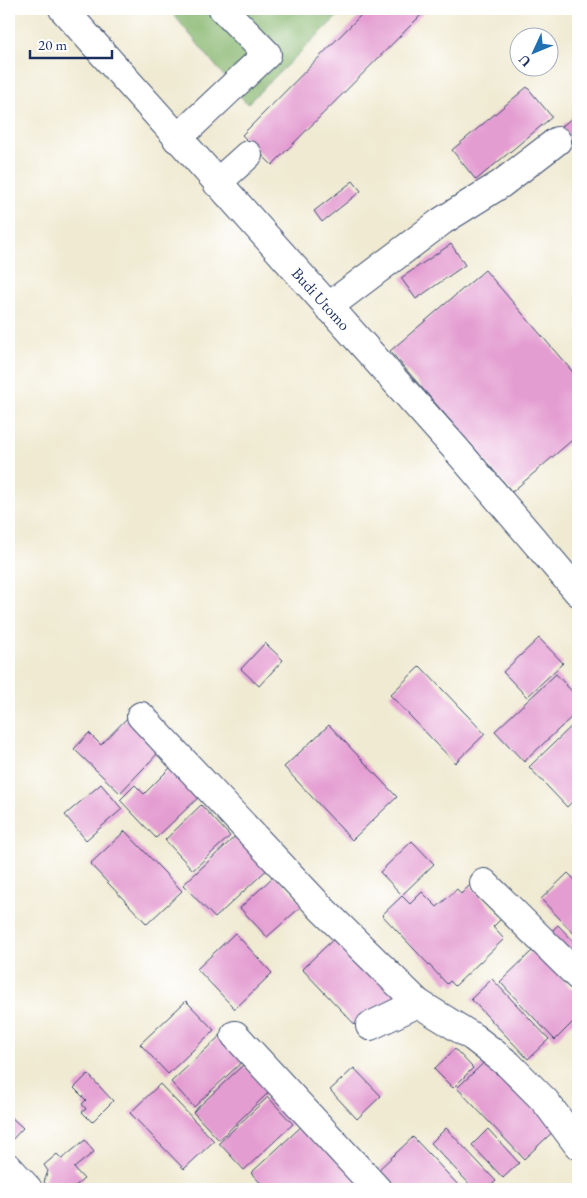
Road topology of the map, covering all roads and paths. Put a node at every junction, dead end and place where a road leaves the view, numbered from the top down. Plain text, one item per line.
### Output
1 (63, 9) edge
2 (223, 9) edge
3 (177, 139) junction
4 (557, 141) dead end
5 (248, 155) dead end
6 (217, 183) junction
7 (328, 307) junction
8 (578, 592) edge
9 (141, 716) dead end
10 (484, 883) dead end
11 (578, 976) edge
12 (418, 1003) junction
13 (370, 1026) dead end
14 (235, 1035) dead end
15 (578, 1145) edge
16 (9, 1168) edge
17 (28, 1189) edge
18 (377, 1189) edge

1 - 3 street, Budi Utomo
2 - 3 street
3 - 6 street, Budi Utomo
4 - 7 street
5 - 6 street
6 - 7 street, Budi Utomo
7 - 8 street, Budi Utomo
9 - 12 street
10 - 11 street
12 - 13 street
12 - 15 street
14 - 18 street
16 - 17 street

